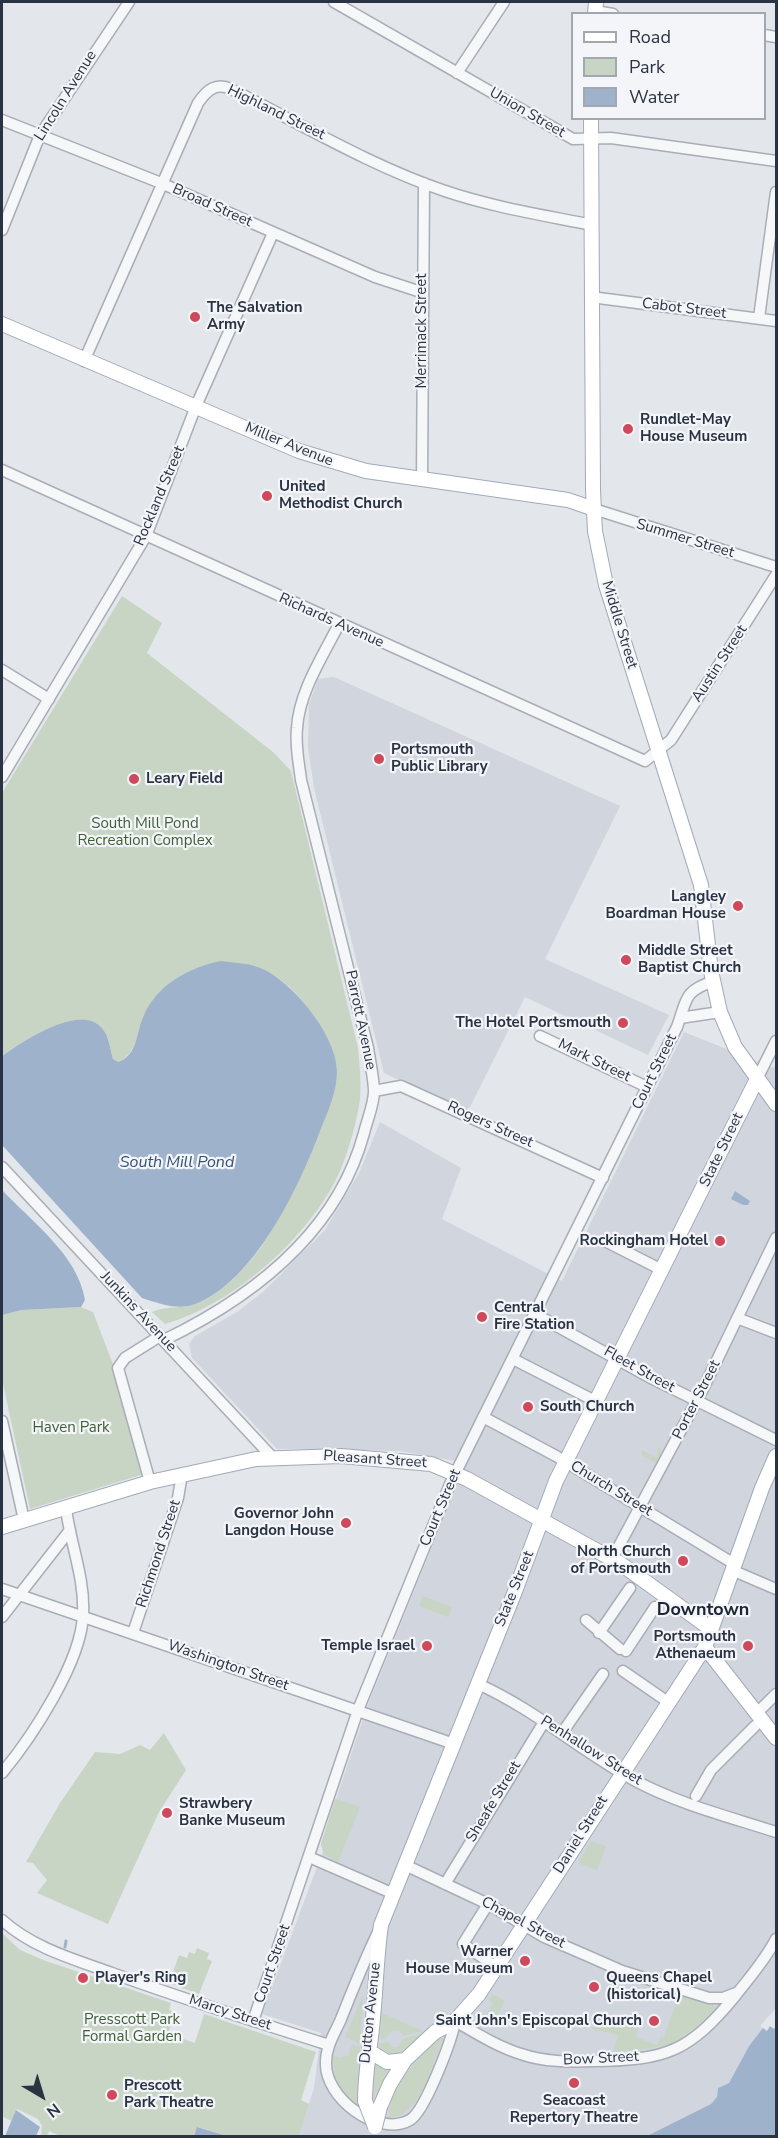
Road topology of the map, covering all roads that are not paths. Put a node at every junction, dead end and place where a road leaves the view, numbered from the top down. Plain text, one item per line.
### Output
1 (129, 2) edge
2 (334, 2) edge
3 (504, 2) edge
4 (457, 73) junction
5 (2, 120) edge
6 (591, 120) edge
7 (40, 135) junction
8 (591, 138) junction
9 (777, 161) edge
10 (161, 183) junction
11 (424, 183) junction
12 (777, 192) edge
13 (592, 225) junction
14 (2, 230) edge
15 (273, 233) junction
16 (421, 292) junction
17 (591, 297) junction
18 (759, 318) junction
19 (777, 321) edge
20 (2, 324) edge
21 (84, 361) junction
22 (196, 406) junction
23 (2, 470) edge
24 (422, 479) junction
25 (594, 509) junction
26 (146, 536) junction
27 (777, 567) edge
28 (777, 575) edge
29 (339, 624) junction
30 (2, 670) edge
31 (49, 699) junction
32 (659, 750) junction
33 (2, 774) edge
34 (714, 981) junction
35 (720, 1012) junction
36 (681, 1018) junction
37 (540, 1036) dead end
38 (777, 1041) edge
39 (757, 1079) junction
40 (647, 1087) junction
41 (374, 1091) junction
42 (776, 1103) edge
43 (738, 1117) junction
44 (2, 1167) edge
45 (603, 1178) junction
46 (777, 1238) edge
47 (605, 1240) dead end
48 (662, 1270) junction
49 (535, 1314) junction
50 (737, 1318) junction
51 (777, 1333) edge
52 (162, 1338) junction
53 (513, 1359) junction
54 (616, 1359) junction
55 (595, 1401) junction
56 (696, 1401) junction
57 (483, 1417) junction
58 (2, 1421) edge
59 (777, 1440) edge
60 (777, 1456) edge
61 (273, 1458) junction
62 (566, 1462) junction
63 (455, 1473) junction
64 (182, 1474) junction
65 (150, 1482) junction
66 (66, 1508) junction
67 (640, 1508) junction
68 (24, 1520) junction
69 (543, 1520) junction
70 (2, 1527) edge
71 (70, 1530) junction
72 (612, 1559) junction
73 (735, 1568) junction
74 (630, 1588) dead end
75 (2, 1589) edge
76 (777, 1589) edge
77 (19, 1594) junction
78 (655, 1607) dead end
79 (83, 1616) junction
80 (2, 1617) edge
81 (586, 1620) dead end
82 (711, 1629) junction
83 (133, 1633) junction
84 (599, 1633) junction
85 (705, 1647) junction
86 (623, 1671) dead end
87 (603, 1674) dead end
88 (478, 1684) junction
89 (777, 1695) edge
90 (668, 1702) junction
91 (358, 1710) junction
92 (756, 1720) junction
93 (544, 1722) junction
94 (562, 1733) junction
95 (777, 1738) edge
96 (454, 1744) junction
97 (621, 1772) junction
98 (2, 1773) edge
99 (696, 1796) dead end
100 (777, 1832) edge
101 (309, 1857) junction
102 (405, 1865) junction
103 (445, 1884) junction
104 (394, 1894) junction
105 (488, 1904) junction
106 (2, 1920) edge
107 (381, 1925) junction
108 (524, 1925) junction
109 (777, 1939) edge
110 (496, 1967) junction
111 (743, 1986) junction
112 (254, 2021) junction
113 (455, 2021) junction
114 (328, 2045) junction
115 (369, 2051) junction
116 (405, 2060) junction
117 (375, 2132) edge

1 - 7 street, Lincoln Avenue
2 - 4 street, Union Street
3 - 4 street
4 - 8 street, Union Street
5 - 7 street, Broad Street
6 - 8 main road, Middle Street
7 - 10 street, Broad Street
7 - 14 street, Lincoln Avenue
8 - 9 street, Union Street
8 - 13 main road, Middle Street
10 - 11 street, Highland Street
10 - 15 street, Broad Street
10 - 21 street, Highland Street
11 - 13 street, Highland Street
11 - 16 street, Merrimack Street
12 - 18 street
13 - 17 main road, Middle Street
15 - 16 street, Broad Street
15 - 22 street, Rockland Street
16 - 24 street, Merrimack Street
17 - 18 street, Cabot Street
17 - 25 main road, Middle Street
18 - 19 street, Cabot Street
20 - 21 main road, Miller Avenue
21 - 22 main road, Miller Avenue
22 - 24 main road, Miller Avenue
22 - 26 street, Rockland Street
23 - 26 street, Richards Avenue
24 - 25 main road, Miller Avenue
25 - 27 street, Summer Street
25 - 32 main road, Middle Street
26 - 29 street, Richards Avenue
26 - 31 street, Rockland Street
28 - 32 street, Austin Street
29 - 32 street, Richards Avenue
29 - 41 street, Parrott Avenue
30 - 31 street
31 - 33 street, Rockland Street
32 - 34 main road, Middle Street
34 - 35 main road, Middle Street
34 - 36 street, Court Street
35 - 36 street, Court Street
35 - 39 main road, Middle Street
36 - 40 street, Court Street
37 - 40 street, Mark Street
38 - 39 street, State Street
39 - 42 main road, Middle Street
39 - 43 main road, State Street
40 - 45 street, Court Street
41 - 45 street, Rogers Street
41 - 52 street, Parrott Avenue
42 - 43 main road
43 - 48 main road, State Street
44 - 52 street, Junkins Avenue
45 - 49 street, Court Street
46 - 50 street, Porter Street
47 - 48 street
48 - 54 main road, State Street
49 - 53 street, Court Street
49 - 54 street, Fleet Street
50 - 51 street
50 - 56 street, Porter Street
52 - 61 street, Junkins Avenue
52 - 65 street, Parrott Avenue
53 - 55 street
53 - 57 street, Court Street
54 - 55 main road, State Street
54 - 56 street, Fleet Street
55 - 62 main road, State Street
56 - 59 street, Fleet Street
56 - 67 street, Porter Street
57 - 62 street, Church Street
57 - 63 street, Court Street
58 - 68 street
60 - 73 main road, Daniel Street
61 - 63 main road, Pleasant Street
61 - 64 main road, Pleasant Street
62 - 67 street, Church Street
62 - 69 main road, State Street
63 - 69 main road, Pleasant Street
63 - 91 street, Court Street
64 - 65 main road, Pleasant Street
64 - 83 street, Richmond Street
65 - 66 main road, Pleasant Street
66 - 68 main road, Pleasant Street
66 - 71 street
67 - 72 street, Porter Street
67 - 73 street, Church Street
68 - 70 main road, Pleasant Street
69 - 72 main road, Pleasant Street
69 - 88 main road, State Street
71 - 77 street
71 - 79 street
72 - 82 main road, Pleasant Street
73 - 76 street, Church Street
73 - 82 main road, Daniel Street
74 - 84 street
75 - 77 street, Washington Street
77 - 79 street, Washington Street
77 - 80 street
78 - 84 street
79 - 83 street, Washington Street
79 - 98 street
81 - 84 street
82 - 85 main road, Daniel Street
83 - 91 street, Washington Street
85 - 90 main road, Daniel Street
85 - 92 main road
86 - 90 street
87 - 94 street
88 - 93 street, Penhallow Street
88 - 96 main road, State Street
89 - 92 street
90 - 97 main road, Daniel Street
91 - 96 street, Washington Street
91 - 101 street, Court Street
92 - 95 main road
92 - 99 street
93 - 94 street, Penhallow Street
93 - 103 street, Sheafe Street
94 - 97 street, Penhallow Street
96 - 102 main road, State Street
97 - 100 street, Penhallow Street
97 - 108 main road, Daniel Street
101 - 104 street
101 - 112 street, Court Street
102 - 103 street, Chapel Street
102 - 104 main road, State Street
103 - 105 street, Chapel Street
104 - 107 main road, State Street
105 - 108 street, Chapel Street
105 - 110 street
106 - 112 street, Marcy Street
107 - 114 street, State Street
107 - 115 main road, Dutton Avenue
108 - 110 main road, Daniel Street
108 - 111 street, Chapel Street
109 - 111 street, Bow Street
110 - 113 main road, Daniel Street
111 - 113 street, Bow Street
112 - 114 street, Marcy Street
113 - 114 street, State Street
113 - 116 main road, Daniel Street
115 - 116 main road
115 - 117 main road, Dutton Avenue, bridge
116 - 117 main road, Daniel Street, bridge

